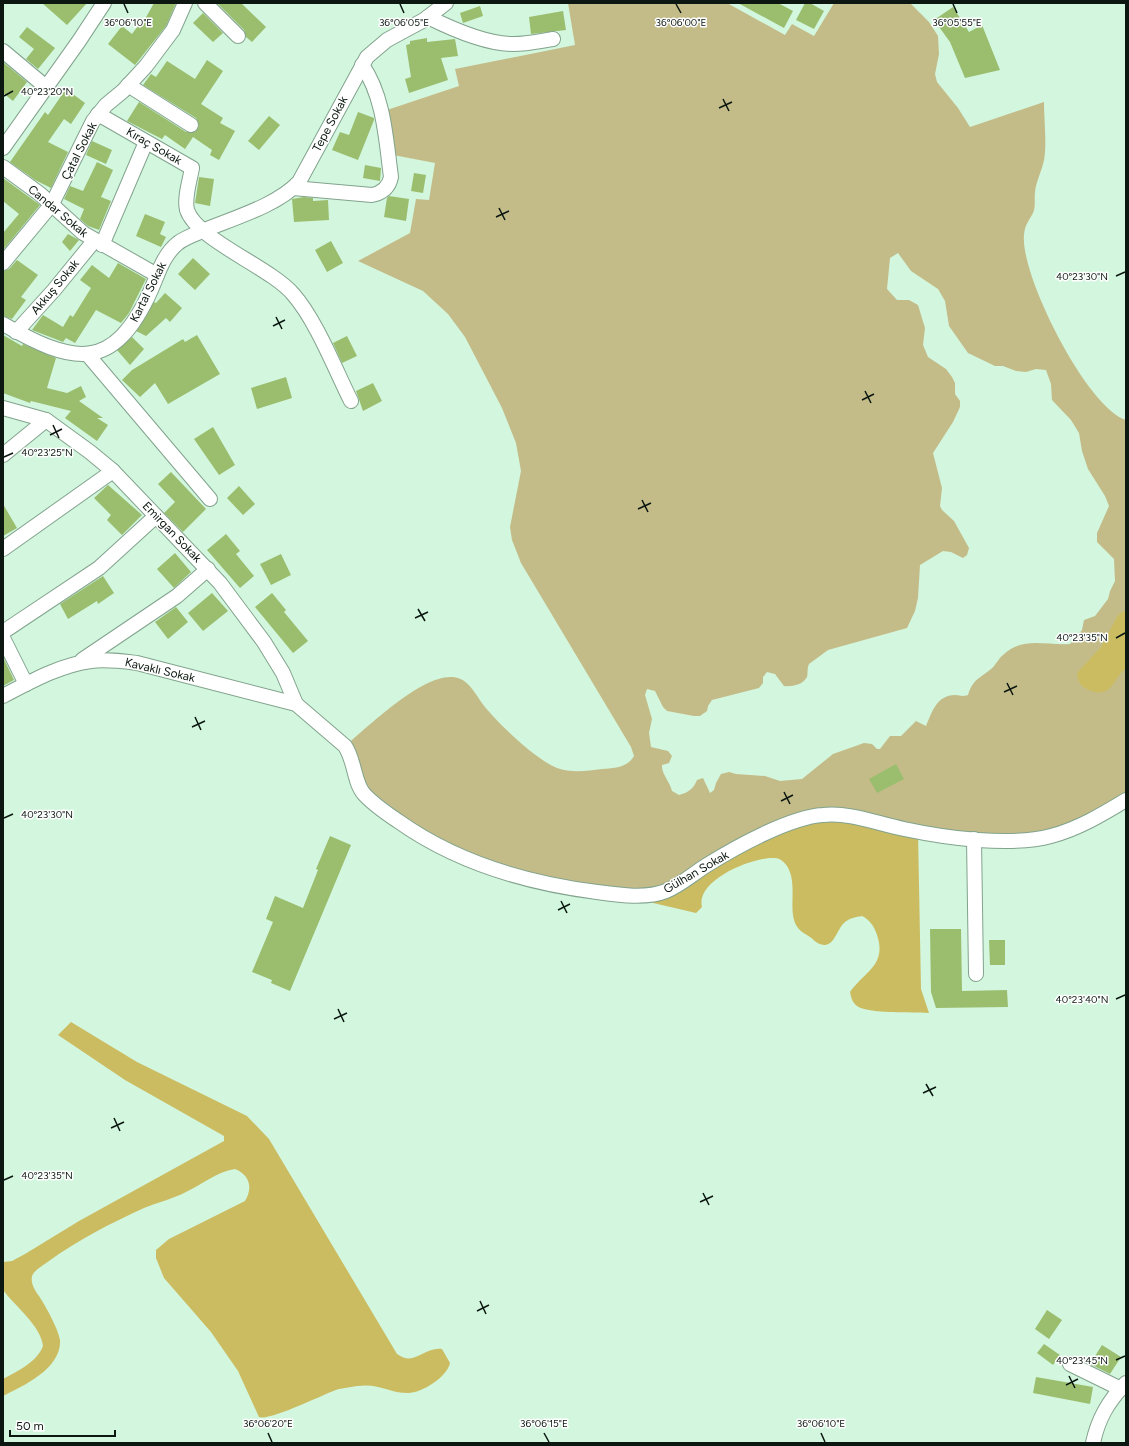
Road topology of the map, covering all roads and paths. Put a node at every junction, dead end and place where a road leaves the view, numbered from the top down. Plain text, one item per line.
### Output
1 (104, 3) edge
2 (185, 3) edge
3 (205, 3) edge
4 (446, 3) edge
5 (428, 16) junction
6 (238, 36) dead end
7 (553, 39) dead end
8 (3, 51) edge
9 (362, 65) junction
10 (128, 85) junction
11 (46, 87) junction
12 (98, 114) junction
13 (191, 125) dead end
14 (146, 142) junction
15 (3, 148) edge
16 (3, 167) edge
17 (293, 188) junction
18 (52, 204) junction
19 (204, 231) junction
20 (98, 243) junction
21 (3, 263) edge
22 (157, 275) junction
23 (3, 324) edge
24 (16, 332) junction
25 (88, 355) junction
26 (351, 401) dead end
27 (3, 408) edge
28 (46, 420) junction
29 (3, 455) edge
30 (113, 471) junction
31 (210, 499) dead end
32 (156, 516) junction
33 (3, 549) edge
34 (208, 569) junction
35 (3, 632) edge
36 (3, 638) edge
37 (77, 663) junction
38 (26, 684) junction
39 (3, 696) edge
40 (296, 704) junction
41 (1126, 800) edge
42 (974, 839) junction
43 (976, 974) dead end
44 (1070, 1364) dead end
45 (1124, 1386) edge
46 (1093, 1443) edge

1 - 11 street
2 - 10 street, Çatal Sokak
3 - 6 street
4 - 5 street, Tepe Sokak
5 - 7 street
5 - 9 street, Tepe Sokak
8 - 11 street
9 - 17 street, Tepe Sokak
9 - 17 street
10 - 12 street, Çatal Sokak
10 - 13 street
11 - 15 street
12 - 14 street, Kıraç Sokak
12 - 18 street, Çatal Sokak
14 - 19 street, Kıraç Sokak
14 - 20 street, Akkuş Sokak
16 - 18 street, Candar Sokak
17 - 19 street, Tepe Sokak
18 - 20 street, Candar Sokak
18 - 21 street, Çatal Sokak
19 - 22 street, Kartal Sokak
19 - 26 street
20 - 22 street, Candar Sokak
20 - 24 street, Akkuş Sokak
22 - 25 street, Kartal Sokak
23 - 24 street, Kartal Sokak
24 - 25 street, Kartal Sokak
25 - 31 street
27 - 28 street, Emirgan Sokak
28 - 29 street
28 - 30 street, Emirgan Sokak
30 - 32 street, Emirgan Sokak
30 - 33 street
32 - 34 street, Emirgan Sokak
32 - 35 street
34 - 37 street
34 - 40 street, Emirgan Sokak
36 - 38 street
37 - 38 street, Kavaklı Sokak
37 - 40 street, Kavaklı Sokak
38 - 39 street, Kavaklı Sokak
40 - 42 street, Gülhan Sokak
41 - 42 street, Gülhan Sokak
42 - 43 street
44 - 45 street
45 - 46 street

